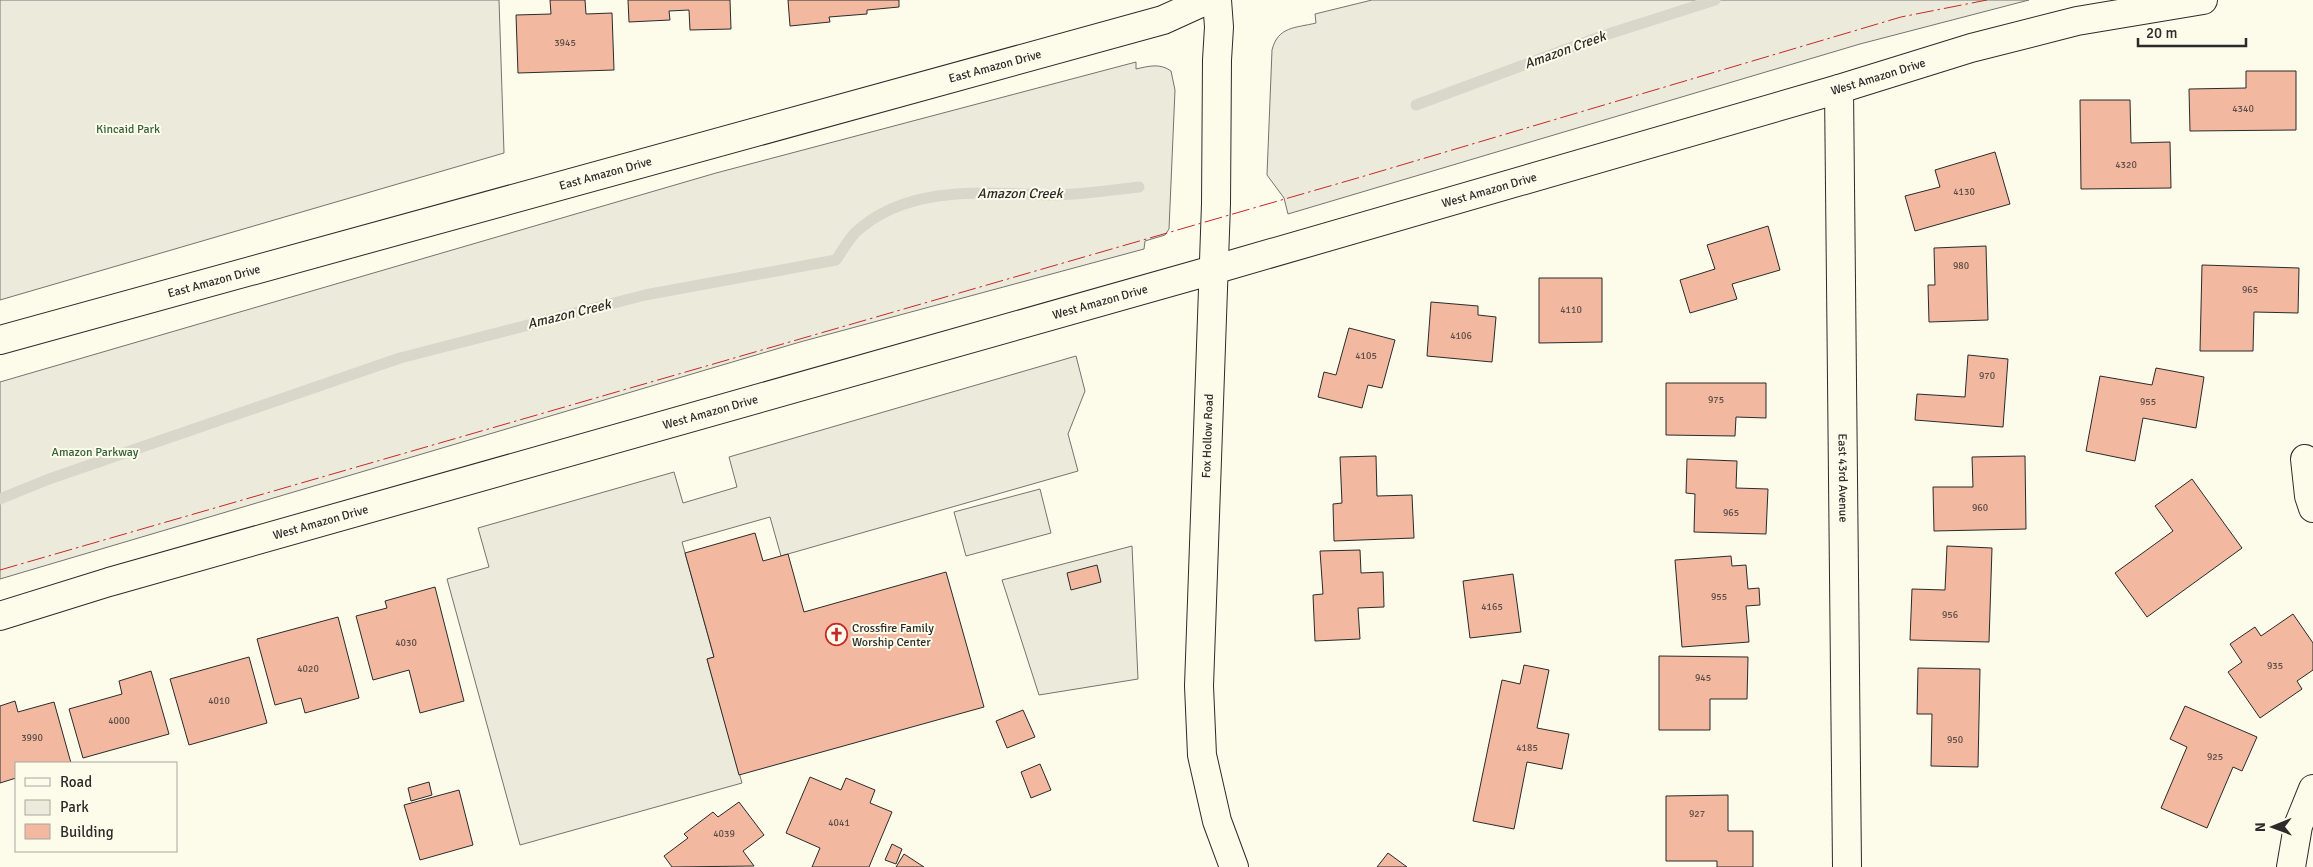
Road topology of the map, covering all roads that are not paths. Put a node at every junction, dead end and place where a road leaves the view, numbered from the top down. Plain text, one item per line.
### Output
1 (1207, 0) edge
2 (1217, 0) edge
3 (2203, 0) edge
4 (1839, 89) junction
5 (1213, 270) junction
6 (0, 340) edge
7 (2305, 459) dead end
8 (2313, 508) edge
9 (0, 616) edge
10 (2313, 789) edge
11 (1234, 867) edge
12 (1847, 867) edge
13 (2291, 867) edge

1 - 6 street, East Amazon Drive
2 - 5 street, Fox Hollow Road
3 - 4 street, West Amazon Drive
4 - 5 street, West Amazon Drive
4 - 12 street, East 43rd Avenue
5 - 9 street, West Amazon Drive
5 - 11 street, Fox Hollow Road
7 - 8 street
10 - 13 street

